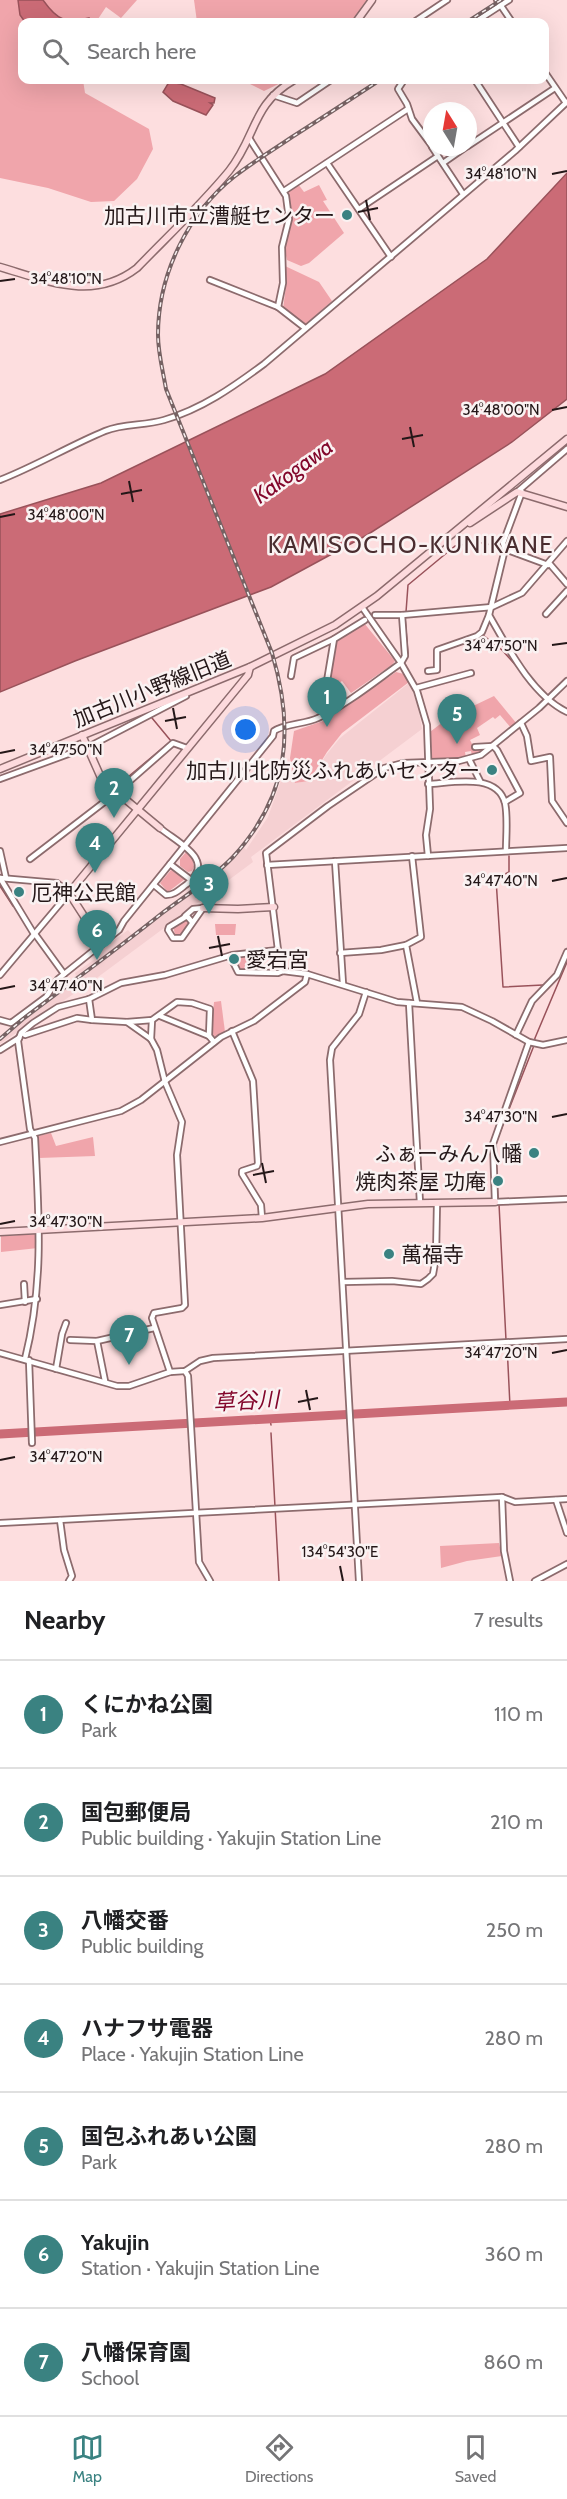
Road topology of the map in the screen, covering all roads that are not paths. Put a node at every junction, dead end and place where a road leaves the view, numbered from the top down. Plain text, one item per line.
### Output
1 (372, 0) edge
2 (447, 0) edge
3 (508, 0) edge
4 (499, 2) edge
5 (359, 18) edge
6 (420, 18) edge
7 (480, 18) edge
8 (509, 18) edge
9 (549, 79) edge
10 (288, 84) edge
11 (325, 84) edge
12 (401, 84) edge
13 (478, 84) edge
14 (555, 88) junction
15 (273, 94) junction
16 (566, 102) edge
17 (408, 110) junction
18 (503, 122) junction
19 (423, 133) edge
20 (249, 138) junction
21 (477, 139) edge
22 (519, 147) junction
23 (438, 156) joint
24 (452, 156) edge
25 (327, 163) junction
26 (442, 163) junction
27 (284, 191) junction
28 (464, 194) junction
29 (359, 208) junction
30 (391, 257) junction
31 (0, 267) edge
32 (210, 280) dead end
33 (278, 307) junction
34 (305, 328) junction
35 (567, 439) edge
36 (567, 449) edge
37 (0, 480) edge
38 (519, 492) junction
39 (567, 507) edge
40 (466, 523) junction
41 (567, 541) edge
42 (505, 549) junction
43 (548, 564) junction
44 (567, 584) edge
45 (567, 591) edge
46 (362, 607) junction
47 (492, 607) junction
48 (546, 614) dead end
49 (375, 615) dead end
50 (402, 615) junction
51 (489, 615) junction
52 (366, 620) dead end
53 (334, 639) junction
54 (401, 663) junction
55 (250, 667) junction
56 (428, 670) dead end
57 (471, 673) dead end
58 (291, 676) dead end
59 (567, 681) edge
60 (416, 688) junction
61 (192, 690) junction
62 (547, 699) junction
63 (342, 704) junction
64 (567, 712) edge
65 (521, 723) junction
66 (82, 735) junction
67 (92, 746) dead end
68 (493, 746) junction
69 (475, 747) dead end
70 (187, 748) junction
71 (82, 749) dead end
72 (469, 759) junction
73 (427, 762) junction
74 (0, 769) edge
75 (0, 779) edge
76 (480, 781) junction
77 (428, 784) junction
78 (116, 793) junction
79 (505, 802) junction
80 (137, 810) junction
81 (567, 824) edge
82 (160, 828) joint
83 (183, 846) junction
84 (567, 848) edge
85 (0, 851) edge
86 (506, 851) junction
87 (412, 856) junction
88 (428, 856) junction
89 (30, 859) dead end
90 (335, 861) junction
91 (170, 864) junction
92 (267, 865) junction
93 (2, 878) edge
94 (191, 880) junction
95 (154, 885) junction
96 (69, 893) junction
97 (274, 907) junction
98 (204, 908) junction
99 (182, 918) junction
100 (192, 922) junction
101 (35, 934) junction
102 (102, 944) junction
103 (406, 945) junction
104 (278, 950) junction
105 (567, 952) edge
106 (340, 953) junction
107 (230, 956) junction
108 (283, 971) junction
109 (64, 974) junction
110 (307, 974) junction
111 (0, 975) edge
112 (343, 984) junction
113 (366, 992) junction
114 (88, 999) junction
115 (409, 1003) junction
116 (417, 1004) junction
117 (160, 1016) junction
118 (40, 1019) junction
119 (0, 1020) edge
120 (93, 1020) junction
121 (152, 1020) junction
122 (128, 1022) junction
123 (45, 1029) junction
124 (232, 1031) junction
125 (22, 1033) junction
126 (516, 1035) junction
127 (209, 1036) junction
128 (19, 1038) junction
129 (152, 1039) junction
130 (567, 1040) edge
131 (214, 1042) junction
132 (529, 1042) junction
133 (0, 1050) edge
134 (165, 1082) junction
135 (33, 1134) junction
136 (0, 1142) edge
137 (567, 1199) edge
138 (495, 1202) junction
139 (420, 1203) junction
140 (437, 1203) junction
141 (339, 1208) junction
142 (262, 1218) junction
143 (180, 1223) junction
144 (40, 1230) junction
145 (0, 1232) edge
146 (343, 1282) junction
147 (24, 1284) dead end
148 (37, 1299) junction
149 (26, 1302) junction
150 (0, 1305) edge
151 (66, 1323) dead end
152 (154, 1328) junction
153 (567, 1339) edge
154 (70, 1341) dead end
155 (97, 1341) junction
156 (347, 1349) junction
157 (0, 1353) edge
158 (27, 1360) junction
159 (56, 1369) junction
160 (185, 1371) junction
161 (171, 1372) junction
162 (105, 1381) junction
163 (32, 1443) dead end
164 (501, 1497) junction
165 (567, 1499) edge
166 (556, 1500) junction
167 (354, 1504) junction
168 (196, 1513) junction
169 (60, 1520) junction
170 (0, 1523) edge
171 (567, 1533) edge
172 (567, 1564) edge
173 (69, 1581) edge
174 (210, 1581) edge
175 (359, 1581) edge
176 (510, 1581) edge
177 (535, 1581) edge

1 - 5 street
2 - 6 street
3 - 4 street
4 - 7 street
4 - 8 street
9 - 14 street
10 - 15 street
11 - 15 street
12 - 17 street
13 - 18 street
14 - 16 street
14 - 18 street
15 - 20 street
16 - 22 street
17 - 19 street
17 - 25 street
18 - 21 street
18 - 22 street
20 - 27 street
20 - 31 street
22 - 28 street
23 - 26 street
23 - 29 street
24 - 26 street
25 - 27 street
25 - 29 street
26 - 28 street
27 - 33 street
28 - 30 street
29 - 30 street
30 - 34 street
32 - 33 street
33 - 34 street
34 - 37 street
35 - 40 street
36 - 38 street
38 - 39 street
38 - 40 street
38 - 42 street
40 - 46 street, 加古川小野線旧道
41 - 43 street
42 - 43 street
42 - 47 street
43 - 44 street
43 - 47 street
45 - 48 street
46 - 54 street
46 - 55 street, 加古川小野線旧道
47 - 50 street
47 - 51 street
49 - 50 street
50 - 54 street
51 - 56 street
51 - 62 street
52 - 53 street
53 - 58 street
53 - 63 street
54 - 60 street
54 - 63 street
55 - 61 street, 加古川小野線旧道
55 - 70 street
57 - 60 street
59 - 62 street
60 - 73 street
61 - 66 street, 加古川小野線旧道
61 - 67 street
62 - 64 street
62 - 65 street
63 - 83 street
65 - 68 street
65 - 81 street
66 - 74 street, 加古川小野線旧道
66 - 78 street
68 - 69 street
68 - 72 street
68 - 79 street
70 - 78 street
70 - 80 street
71 - 75 street
72 - 73 street
72 - 76 street
73 - 77 street
73 - 92 street
76 - 77 street
76 - 79 street
77 - 88 street
78 - 80 street
78 - 89 street
79 - 86 street
80 - 82 street
80 - 96 street
82 - 83 street
83 - 91 street
83 - 94 street
84 - 86 street
85 - 93 street
86 - 88 street
87 - 88 street
87 - 90 street
87 - 103 street
90 - 92 street
90 - 106 street
91 - 94 street
91 - 95 street
92 - 97 street
93 - 96 street
93 - 101 street
94 - 95 street
95 - 102 street
96 - 101 street
96 - 102 street
97 - 98 street
97 - 104 street
98 - 99 street
98 - 100 street
99 - 100 street
99 - 100 street
101 - 109 street
101 - 111 street
102 - 109 street
103 - 106 street
103 - 116 street
104 - 107 street
104 - 108 street
105 - 126 street
106 - 112 street
107 - 108 street
107 - 114 street
108 - 110 street
109 - 119 street
110 - 112 street
110 - 124 street
112 - 113 street
113 - 115 street
113 - 141 street
114 - 118 street
114 - 120 street
115 - 116 street
115 - 139 street
116 - 126 street
117 - 121 street
117 - 127 street
117 - 127 street
118 - 123 street
118 - 125 street
120 - 122 street
120 - 123 street
121 - 122 street
121 - 129 street
122 - 129 street
123 - 125 street
124 - 131 street
124 - 142 street
125 - 128 street
126 - 132 street
127 - 131 street
128 - 133 street
128 - 135 street
129 - 134 street
130 - 132 street
131 - 134 street
132 - 138 street
134 - 135 street
134 - 143 street
135 - 136 street
135 - 144 street
137 - 138 street
138 - 140 street
139 - 140 street
139 - 141 street
140 - 146 street
141 - 142 street
141 - 146 street
142 - 143 street
143 - 144 street
143 - 152 street
144 - 145 street
144 - 148 street
146 - 156 street
147 - 149 street
148 - 149 street
148 - 158 street
149 - 150 street
151 - 159 street
152 - 155 street
152 - 161 street
153 - 156 street
154 - 155 street
155 - 162 street
156 - 160 street
156 - 167 street
157 - 158 street
158 - 159 street
158 - 163 street
159 - 162 street
160 - 161 street
160 - 168 street
161 - 162 street
164 - 166 street
164 - 167 street
164 - 176 street
165 - 166 street
166 - 171 street
167 - 168 street
167 - 175 street
168 - 169 street
168 - 174 street
169 - 170 street
169 - 173 street
172 - 177 street

